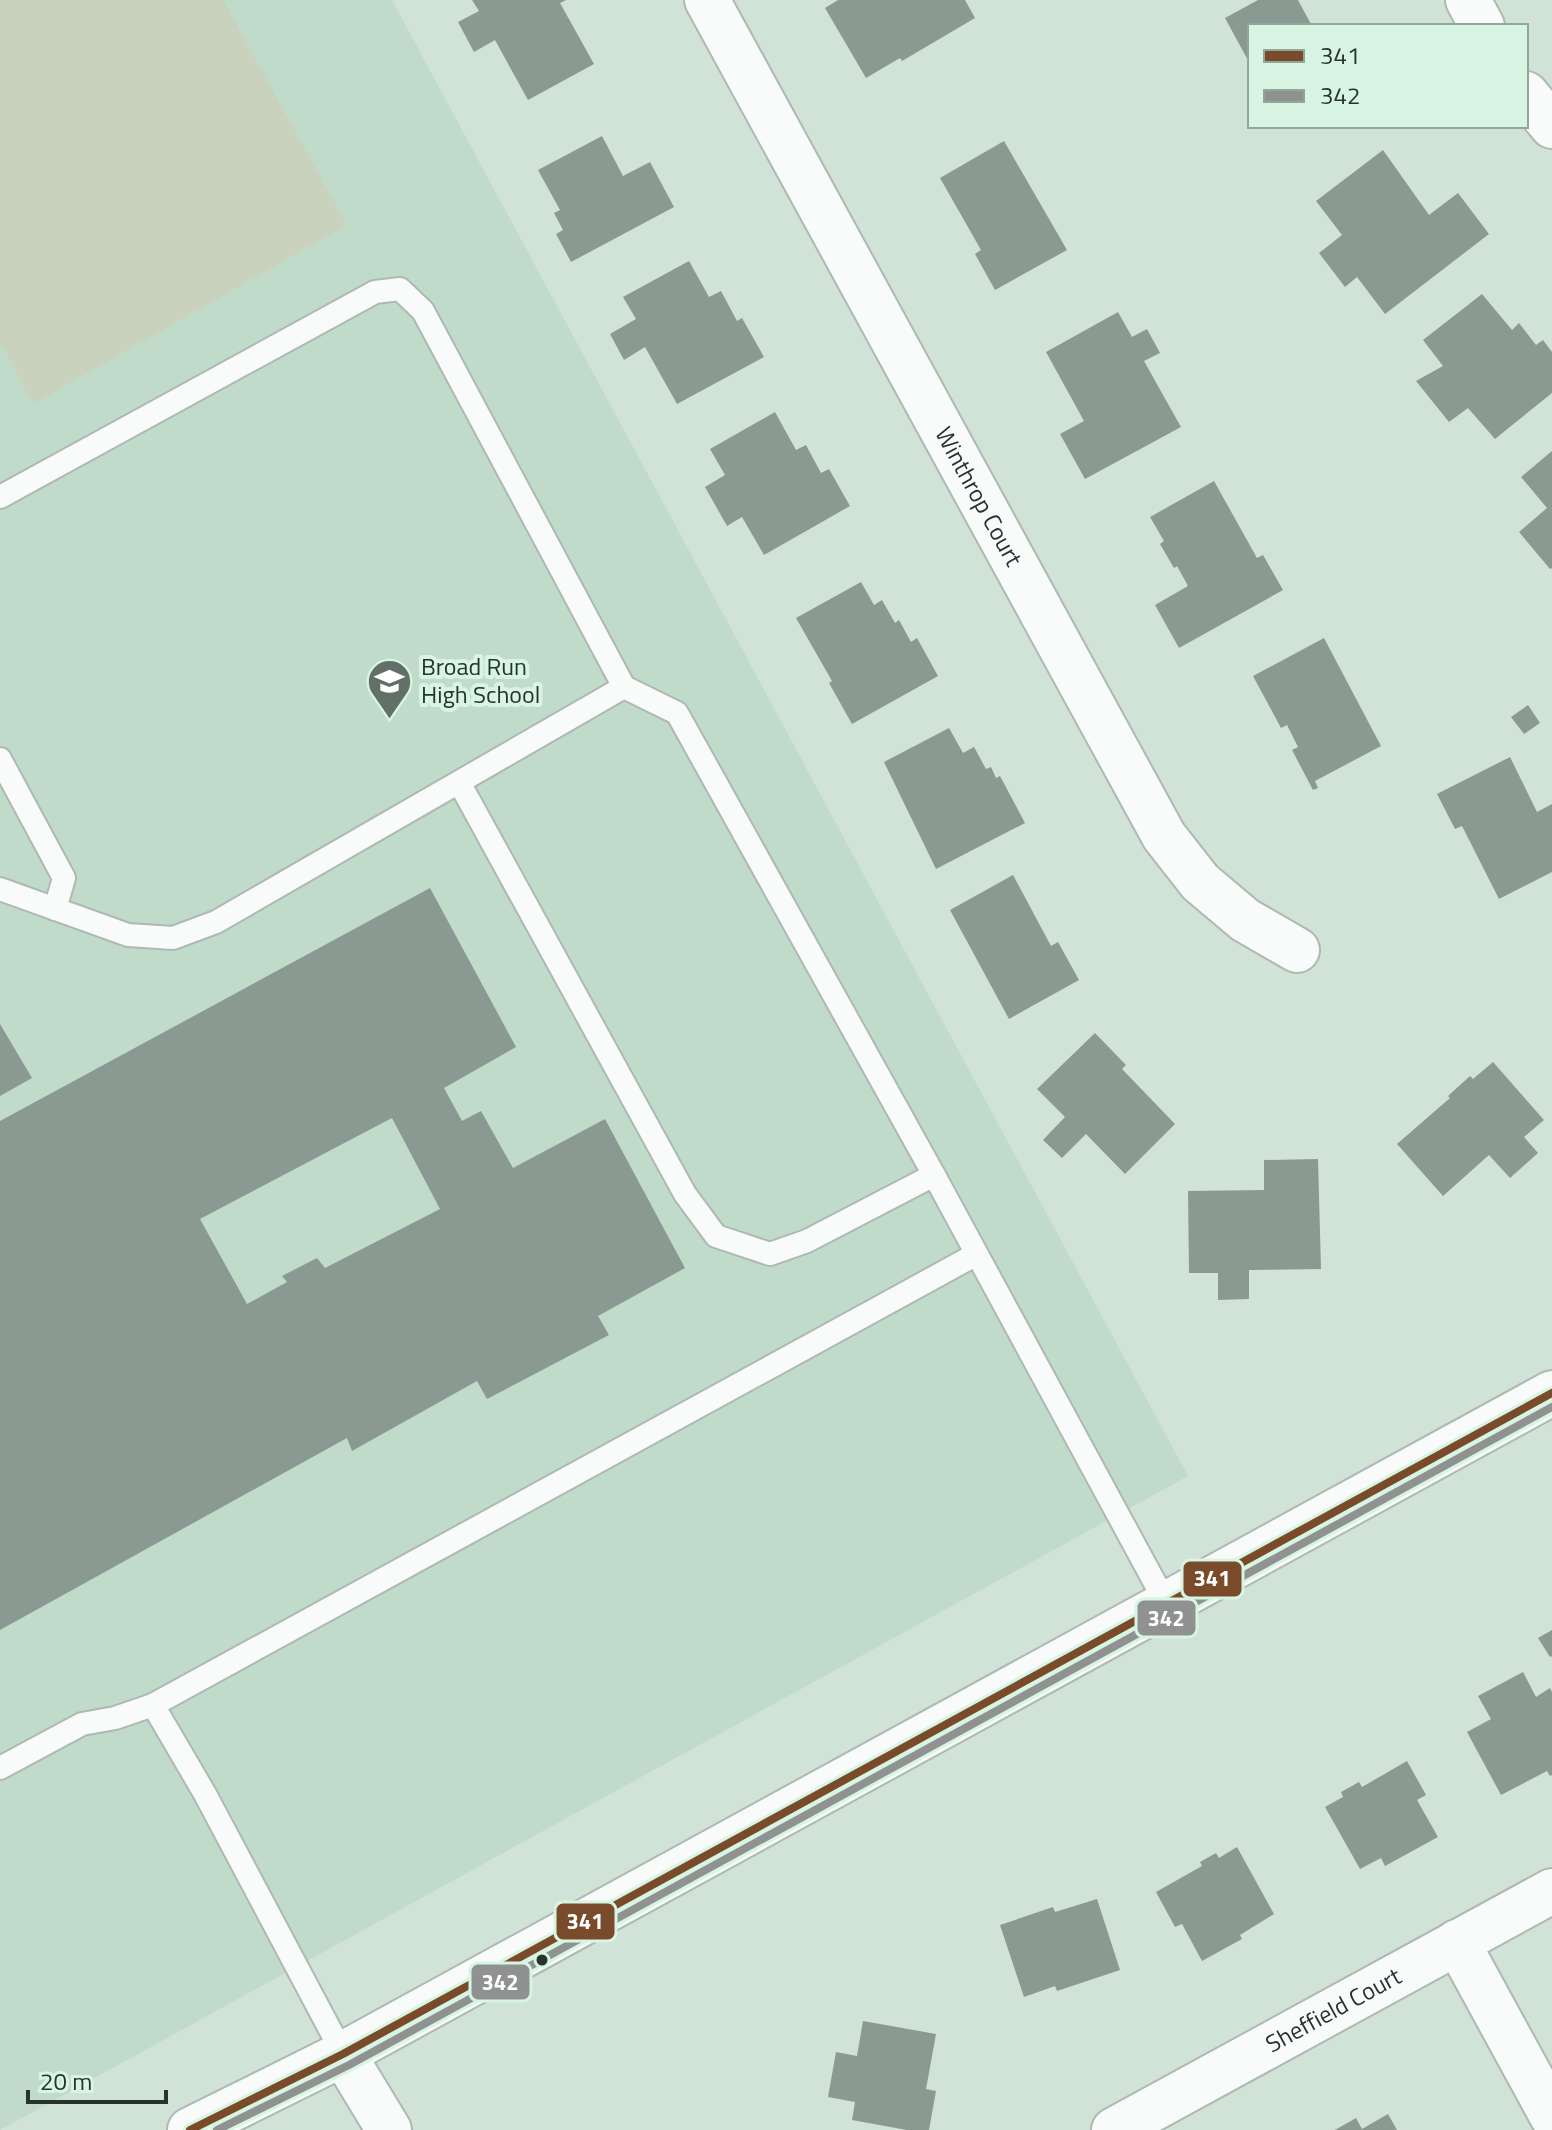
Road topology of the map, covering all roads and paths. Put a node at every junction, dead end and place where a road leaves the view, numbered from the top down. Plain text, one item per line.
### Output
1 (707, 0) edge
2 (1468, 0) edge
3 (1481, 24) edge
4 (1528, 96) edge
5 (1552, 126) edge
6 (0, 497) edge
7 (624, 687) junction
8 (0, 759) edge
9 (460, 784) junction
10 (0, 889) edge
11 (55, 909) junction
12 (1297, 950) dead end
13 (934, 1175) junction
14 (975, 1255) junction
15 (1552, 1393) edge
16 (1167, 1605) junction
17 (153, 1705) junction
18 (0, 1768) edge
19 (1552, 1891) edge
20 (1457, 1942) junction
21 (343, 2054) junction
22 (1552, 2116) edge
23 (190, 2130) edge
24 (389, 2130) edge
25 (1114, 2130) edge

1 - 12 street, Winthrop Court
2 - 3 street
4 - 5 street
6 - 7 lane
7 - 9 lane
7 - 13 lane
8 - 11 lane
9 - 11 lane
9 - 13 lane
10 - 11 lane
13 - 14 lane
14 - 16 lane
14 - 17 lane
15 - 16 street
16 - 21 street
17 - 18 lane
17 - 21 lane
19 - 20 street, Sheffield Court
20 - 22 street
20 - 25 street, Sheffield Court
21 - 23 street
21 - 24 street

